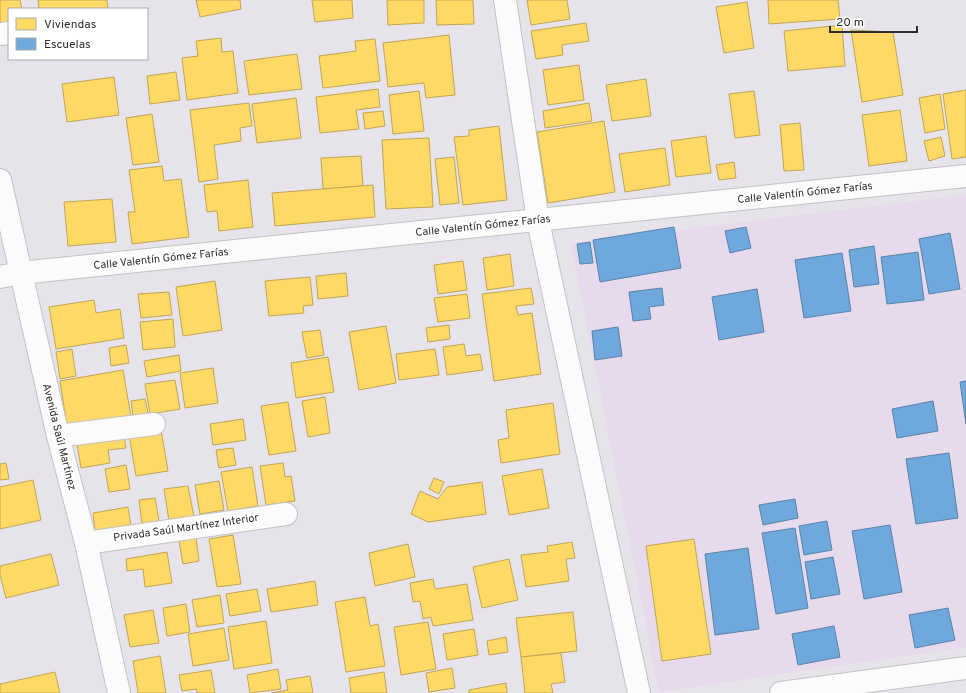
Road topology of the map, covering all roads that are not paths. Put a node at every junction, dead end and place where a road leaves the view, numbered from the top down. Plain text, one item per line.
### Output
1 (506, 0) edge
2 (966, 176) edge
3 (0, 180) edge
4 (538, 220) junction
5 (10, 275) edge
6 (154, 424) dead end
7 (58, 436) junction
8 (286, 514) dead end
9 (86, 543) junction
10 (966, 668) edge
11 (119, 693) edge
12 (639, 693) edge
13 (781, 693) edge

1 - 4 street
2 - 4 street, Calle Valentín Gómez Farías
3 - 5 street, Avenida Saúl Martínez
4 - 5 street, Calle Valentín Gómez Farías
4 - 12 street
5 - 7 street, Avenida Saúl Martínez
6 - 7 street
7 - 9 street, Avenida Saúl Martínez
8 - 9 street, Privada Saúl Martínez Interior
9 - 11 street, Avenida Saúl Martínez
10 - 13 street

